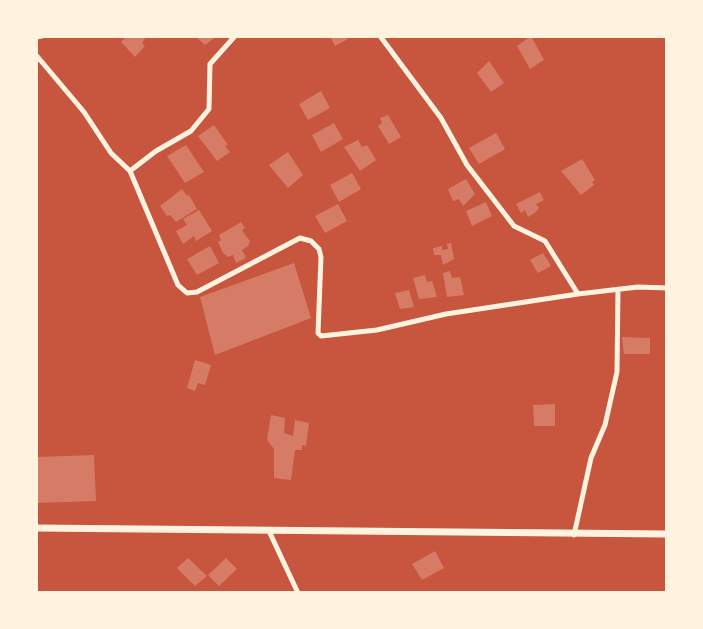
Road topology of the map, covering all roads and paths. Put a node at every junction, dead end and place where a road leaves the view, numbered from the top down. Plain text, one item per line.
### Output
1 (42, 36) edge
2 (236, 36) edge
3 (380, 36) edge
4 (36, 37) edge
5 (36, 55) edge
6 (130, 171) junction
7 (667, 288) edge
8 (618, 289) junction
9 (578, 294) junction
10 (36, 528) edge
11 (269, 531) junction
12 (667, 534) edge
13 (574, 535) junction
14 (298, 593) edge

1 - 4 street
2 - 6 street
3 - 9 street
5 - 6 street
6 - 9 street
7 - 8 street
8 - 9 street
8 - 13 street
10 - 11 street
11 - 13 street
11 - 14 street
12 - 13 street

